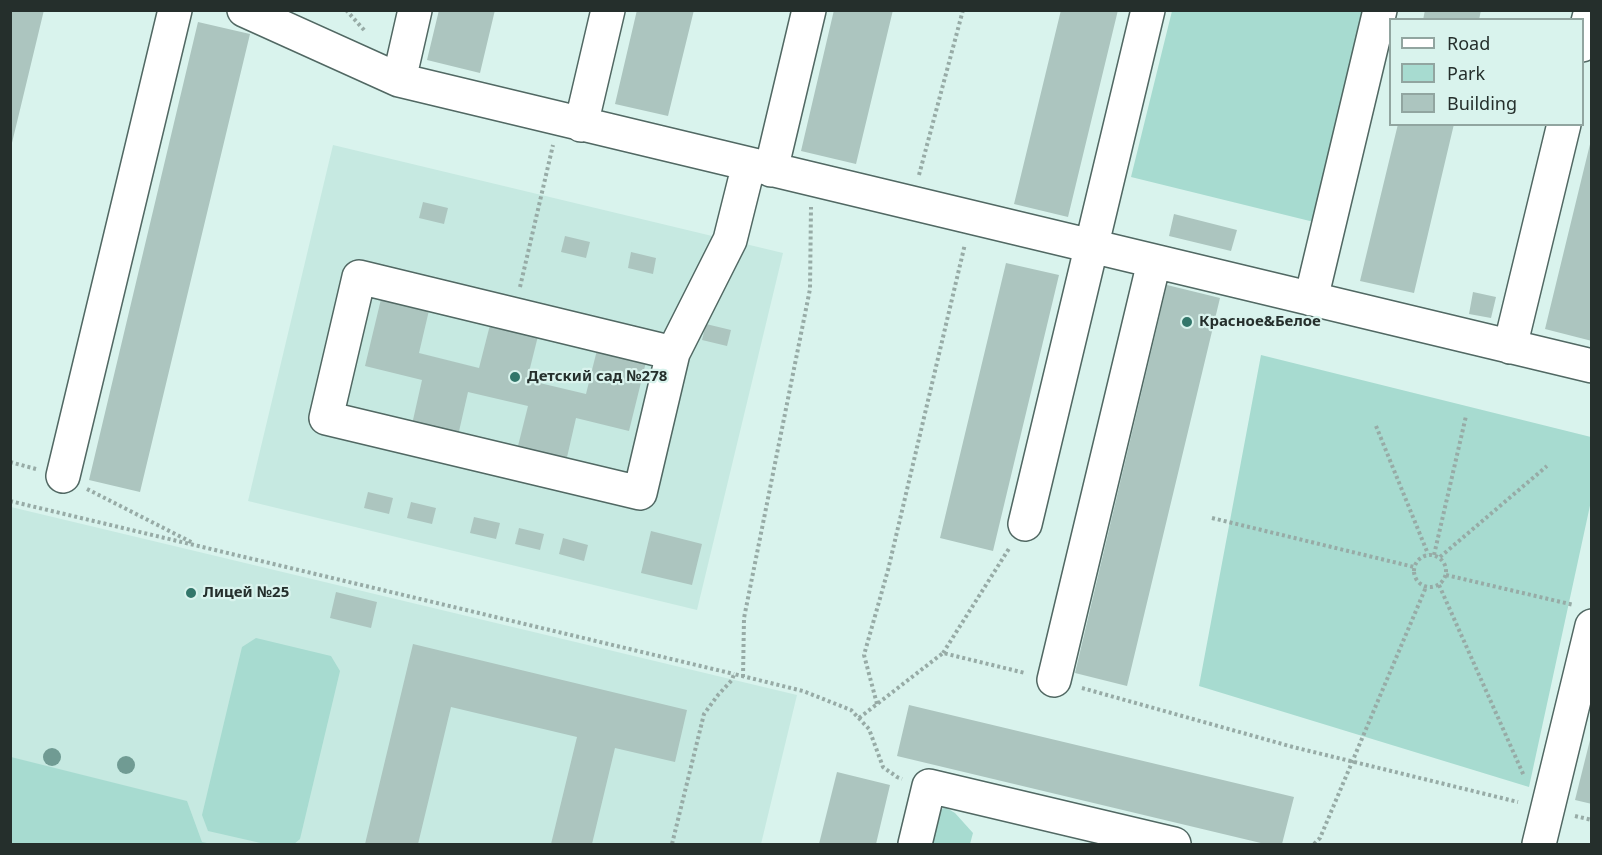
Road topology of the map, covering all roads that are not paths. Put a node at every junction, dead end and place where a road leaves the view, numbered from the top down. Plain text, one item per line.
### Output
1 (175, 10) edge
2 (244, 10) edge
3 (416, 10) edge
4 (608, 10) edge
5 (809, 10) edge
6 (1148, 10) edge
7 (1380, 10) edge
8 (1591, 10) edge
9 (1584, 37) edge
10 (399, 80) junction
11 (570, 122) junction
12 (1564, 126) edge
13 (760, 167) junction
14 (1091, 247) junction
15 (1154, 262) junction
16 (1311, 299) junction
17 (1510, 347) junction
18 (673, 352) junction
19 (1592, 366) edge
20 (63, 476) road end
21 (1025, 524) road end
22 (1586, 616) edge
23 (1054, 680) road end
24 (915, 844) edge
25 (1174, 844) edge
26 (1539, 844) edge

1 - 20 lane
2 - 10 lane
3 - 10 lane
4 - 11 lane
5 - 13 lane
6 - 14 lane
7 - 16 lane
8 - 9 lane
10 - 11 lane
11 - 13 lane
12 - 17 lane
13 - 14 lane
13 - 18 lane
14 - 15 lane
14 - 21 lane
15 - 16 lane
15 - 23 lane
16 - 17 lane
17 - 19 lane
18 - 18 lane
22 - 26 lane
24 - 25 lane

